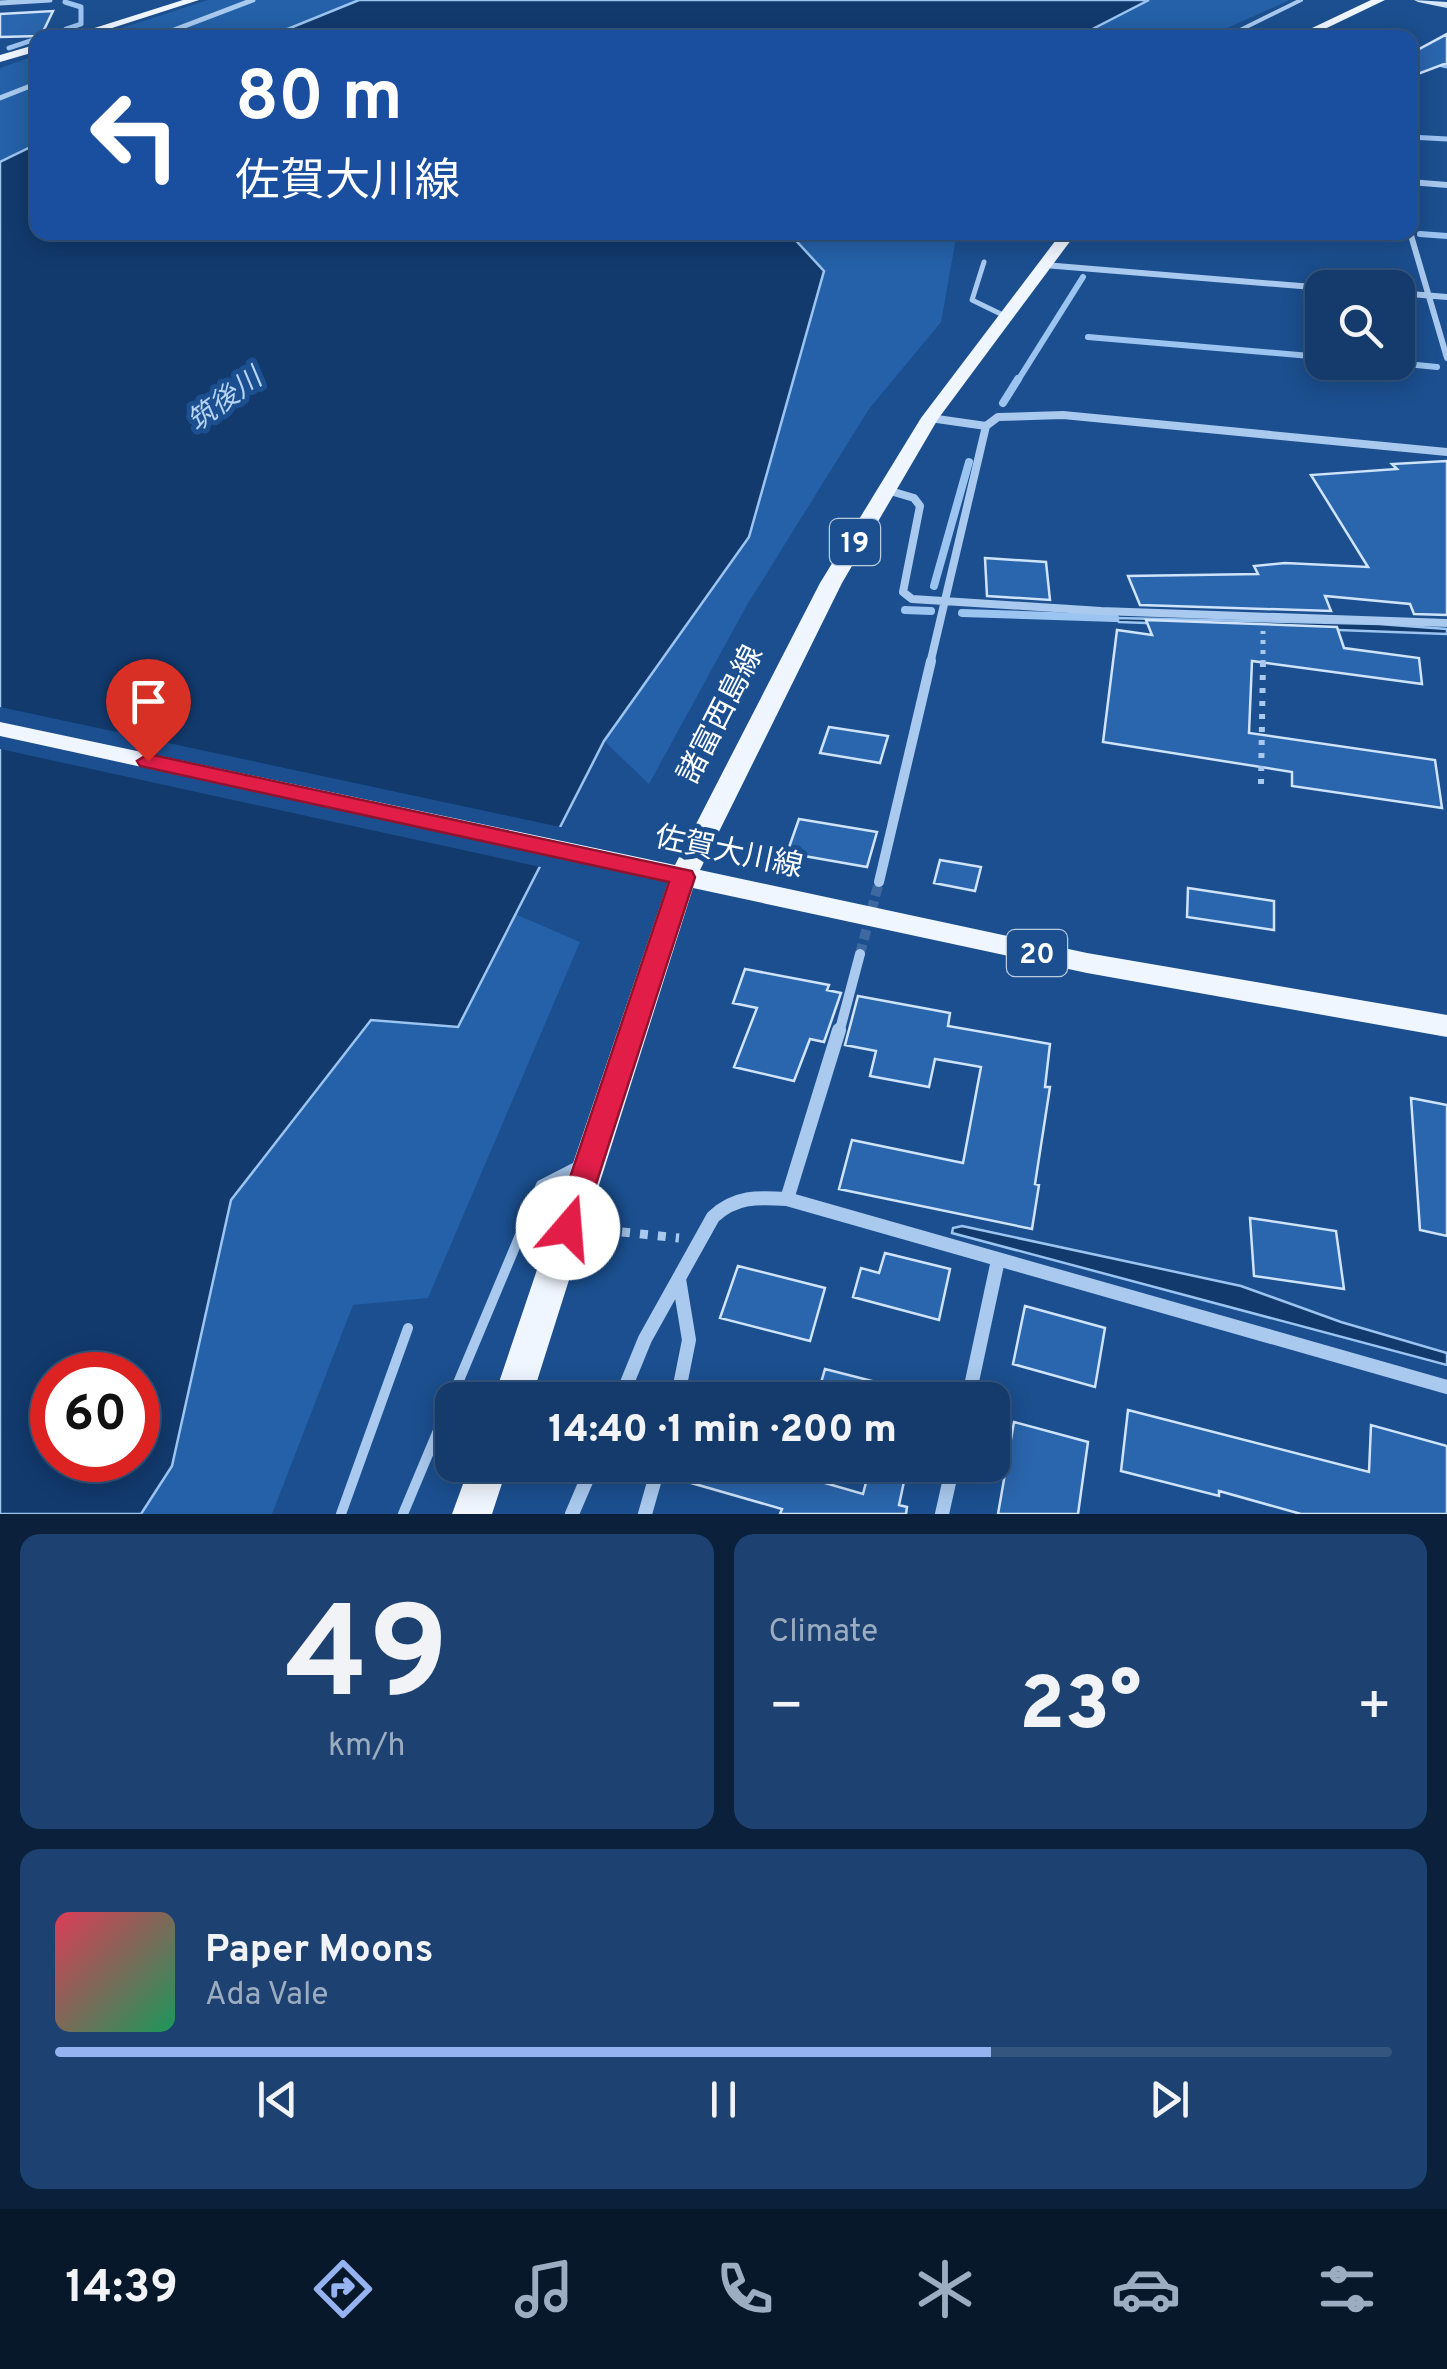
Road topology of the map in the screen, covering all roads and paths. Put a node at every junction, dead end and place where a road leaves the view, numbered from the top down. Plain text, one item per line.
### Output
1 (50, 0) edge
2 (194, 0) edge
3 (253, 0) edge
4 (1301, 0) edge
5 (1380, 0) edge
6 (1418, 0) edge
7 (0, 3) edge
8 (1447, 5) edge
9 (95, 30) edge
10 (173, 30) edge
11 (1240, 30) edge
12 (1314, 30) edge
13 (30, 50) edge
14 (0, 59) edge
15 (30, 86) edge
16 (0, 98) edge
17 (1418, 183) edge
18 (1447, 185) edge
19 (1064, 240) edge
20 (1412, 240) edge
21 (984, 262) dead end
22 (1044, 265) junction
23 (1305, 286) edge
24 (1415, 295) edge
25 (1430, 296) junction
26 (1447, 297) edge
27 (1006, 316) junction
28 (1447, 358) edge
29 (930, 418) junction
30 (986, 426) junction
31 (1447, 452) edge
32 (886, 490) junction
33 (947, 604) junction
34 (1447, 624) edge
35 (1264, 632) dead end
36 (0, 728) edge
37 (1262, 784) dead end
38 (683, 877) junction
39 (878, 882) tunnel mouth
40 (860, 954) tunnel mouth
41 (1447, 1026) edge
42 (591, 1159) junction
43 (787, 1200) junction
44 (622, 1232) dead end
45 (700, 1241) junction
46 (998, 1260) junction
47 (678, 1279) junction
48 (408, 1328) dead end
49 (518, 1382) edge
50 (628, 1382) edge
51 (683, 1382) edge
52 (972, 1382) edge
53 (1447, 1387) edge
54 (484, 1482) edge
55 (585, 1482) edge
56 (654, 1482) edge
57 (949, 1482) edge
58 (341, 1514) edge
59 (403, 1514) edge
60 (472, 1514) edge
61 (572, 1514) edge
62 (645, 1514) edge
63 (942, 1514) edge

1 - 7 street
2 - 9 main road
3 - 10 street
4 - 11 lane
5 - 12 main road
6 - 8 street
13 - 14 main road
15 - 16 street
17 - 18 street
19 - 22 main road, 諸富西島線 / 19
20 - 25 street
21 - 27 lane
22 - 23 street
22 - 27 main road, 諸富西島線 / 19
24 - 25 street
25 - 26 street
25 - 28 street
27 - 29 main road, 諸富西島線 / 19
29 - 30 street
29 - 32 main road, 諸富西島線 / 19
30 - 31 street
30 - 33 street
32 - 33 street
32 - 38 main road, 諸富西島線 / 19
33 - 34 street
33 - 39 street
35 - 37 path
36 - 38 main road, 佐賀大川線 / 20
38 - 41 main road, 佐賀大川線 / 20
38 - 42 main road, 諸富西島線 / 19
40 - 43 street
42 - 49 main road, 諸富西島線 / 19
42 - 59 lane
43 - 45 street
43 - 46 street
44 - 45 path
45 - 47 street
46 - 52 street
46 - 53 street
47 - 50 street
47 - 51 street
48 - 58 lane
54 - 60 main road
55 - 61 street
56 - 62 street
57 - 63 street

